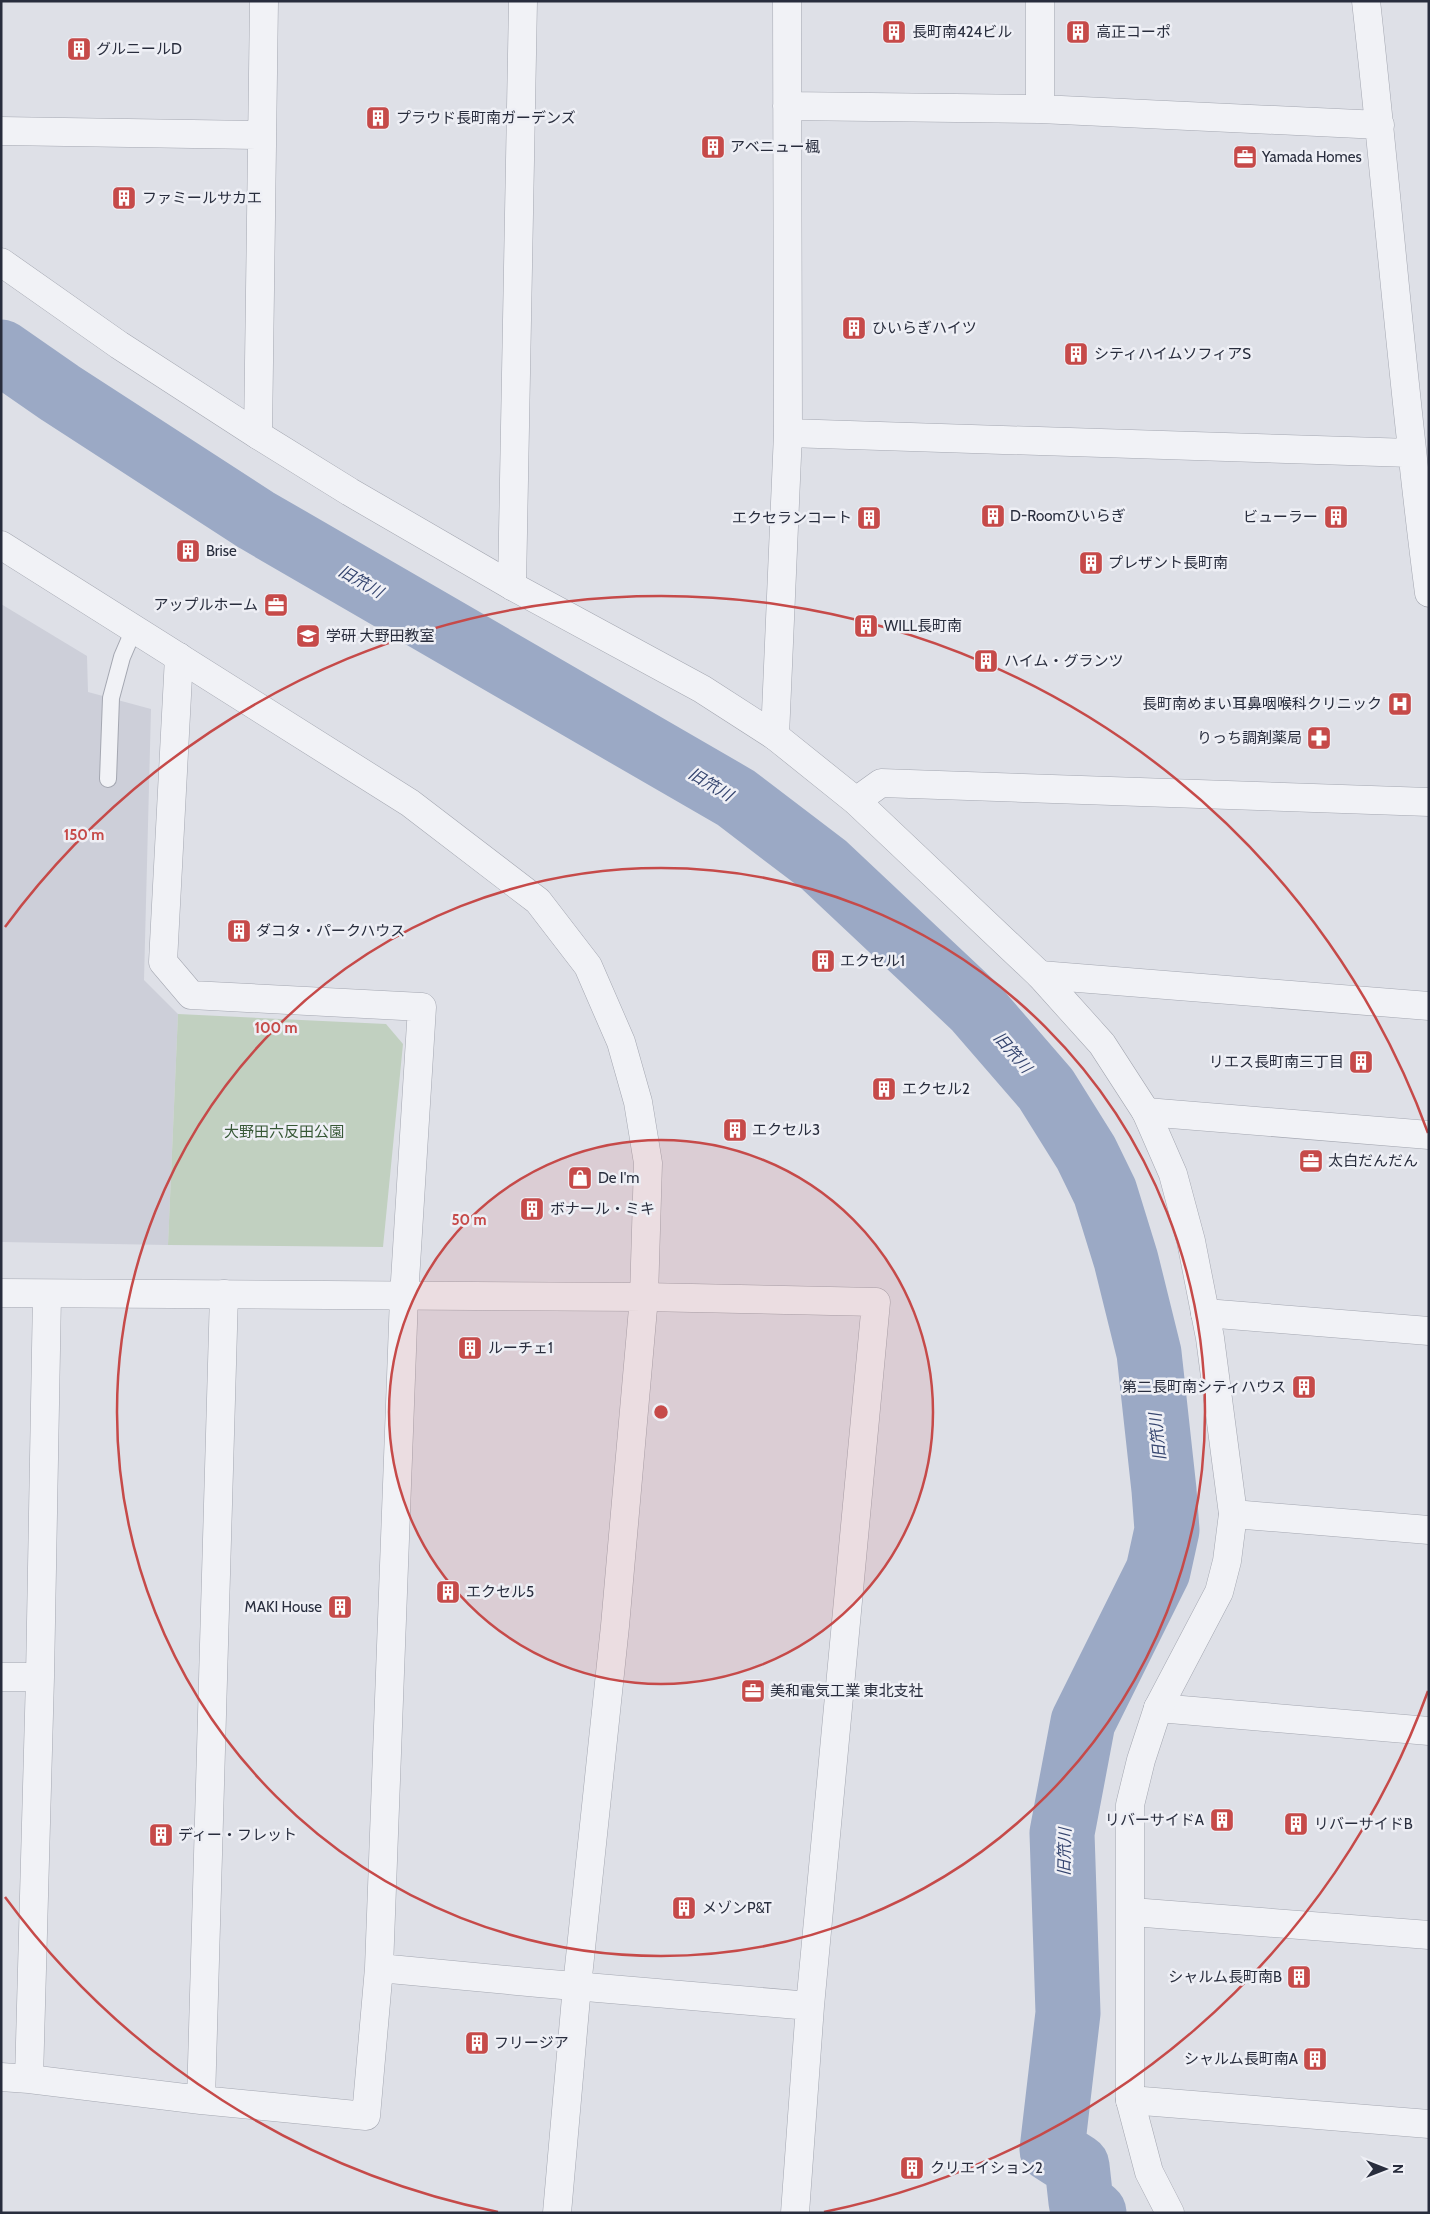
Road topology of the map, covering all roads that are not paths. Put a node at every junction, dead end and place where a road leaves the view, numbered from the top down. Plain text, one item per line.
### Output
1 (264, 1) edge
2 (523, 1) edge
3 (787, 1) edge
4 (1040, 1) edge
5 (1366, 1) edge
6 (787, 106) junction
7 (1040, 108) junction
8 (1380, 125) junction
9 (1, 131) edge
10 (262, 135) junction
11 (1, 262) edge
12 (788, 433) junction
13 (258, 435) junction
14 (1411, 453) junction
15 (1, 544) edge
16 (512, 586) junction
17 (1429, 593) edge
18 (134, 629) junction
19 (179, 657) junction
20 (775, 736) junction
21 (108, 779) dead end
22 (856, 801) junction
23 (1429, 802) edge
24 (1040, 975) junction
25 (1429, 1006) edge
26 (1146, 1112) junction
27 (1429, 1136) edge
28 (1, 1293) edge
29 (224, 1294) junction
30 (47, 1295) junction
31 (404, 1297) junction
32 (644, 1297) junction
33 (1205, 1313) junction
34 (1429, 1331) edge
35 (1232, 1514) junction
36 (1429, 1530) edge
37 (1, 1677) edge
38 (40, 1677) junction
39 (1158, 1708) junction
40 (1429, 1731) edge
41 (1132, 1912) junction
42 (1429, 1935) edge
43 (379, 1968) junction
44 (577, 1986) junction
45 (810, 2006) junction
46 (1, 2077) edge
47 (29, 2079) junction
48 (201, 2100) junction
49 (1130, 2100) junction
50 (1429, 2124) edge
51 (558, 2213) edge
52 (795, 2213) edge
53 (1170, 2213) edge

1 - 10 street
2 - 16 street
3 - 6 street
4 - 7 street
5 - 8 street
6 - 7 street
6 - 12 street
7 - 8 street
8 - 14 street
9 - 10 street
10 - 13 street
11 - 13 street
12 - 14 street
12 - 20 street
13 - 16 street
14 - 17 street
15 - 18 street
16 - 20 street
18 - 19 street
18 - 21 lane
19 - 31 street
19 - 32 street
20 - 22 street
22 - 23 street
22 - 24 street
24 - 25 street
24 - 26 street
26 - 27 street
26 - 33 street
28 - 30 street
29 - 30 street
29 - 31 street
29 - 48 street
30 - 38 street
31 - 32 street
31 - 43 street
32 - 44 street
32 - 45 street
33 - 34 street
33 - 35 street
35 - 36 street
35 - 39 street
37 - 38 street
38 - 47 street
39 - 40 street
39 - 41 street
41 - 42 street
41 - 49 street
43 - 44 street
43 - 48 street
44 - 45 street
44 - 51 street
45 - 52 street
46 - 47 street
47 - 48 street
49 - 50 street
49 - 53 street

